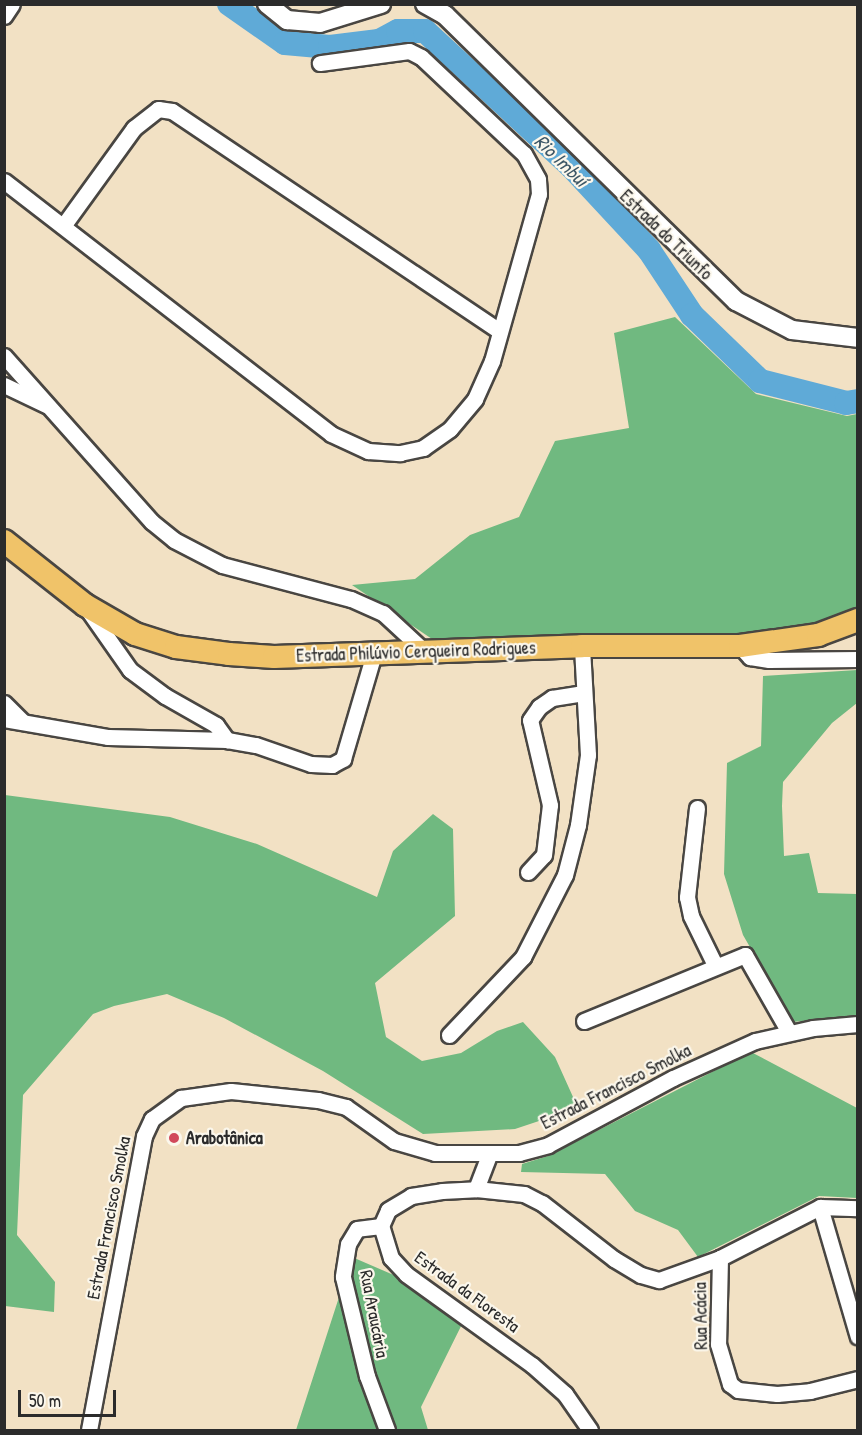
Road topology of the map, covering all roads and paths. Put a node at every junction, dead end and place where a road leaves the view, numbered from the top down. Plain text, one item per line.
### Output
1 (12, 4) edge
2 (267, 4) edge
3 (381, 4) edge
4 (425, 4) edge
5 (4, 16) edge
6 (320, 63) dead end
7 (4, 181) edge
8 (63, 226) junction
9 (499, 331) junction
10 (858, 338) edge
11 (4, 356) edge
12 (4, 385) edge
13 (54, 409) junction
14 (4, 541) edge
15 (85, 605) junction
16 (858, 620) edge
17 (582, 646) junction
18 (740, 646) junction
19 (424, 651) junction
20 (374, 654) junction
21 (858, 659) edge
22 (584, 693) junction
23 (4, 703) edge
24 (4, 719) edge
25 (23, 722) junction
26 (227, 740) junction
27 (697, 808) dead end
28 (528, 872) dead end
29 (715, 965) junction
30 (584, 1021) dead end
31 (858, 1024) edge
32 (789, 1032) junction
33 (448, 1035) dead end
34 (489, 1155) junction
35 (476, 1189) junction
36 (820, 1207) junction
37 (858, 1208) edge
38 (381, 1226) junction
39 (720, 1258) junction
40 (858, 1337) edge
41 (858, 1379) edge
42 (89, 1431) edge
43 (387, 1431) edge
44 (590, 1431) edge

1 - 5 street
2 - 3 street
4 - 10 street, Estrada do Triunfo
6 - 9 street
7 - 8 street
8 - 9 street
8 - 9 street
11 - 13 street
12 - 13 street
13 - 19 street
14 - 15 main road, Estrada Philúvio Cerqueira Rodrigues
15 - 20 main road, Estrada Philúvio Cerqueira Rodrigues
15 - 26 street
16 - 18 main road, Estrada Philúvio Cerqueira Rodrigues
17 - 18 main road, Estrada Philúvio Cerqueira Rodrigues
17 - 19 main road, Estrada Philúvio Cerqueira Rodrigues
17 - 22 street
18 - 21 street
19 - 20 main road, Estrada Philúvio Cerqueira Rodrigues
20 - 26 street
22 - 28 street
22 - 33 street
23 - 25 street
24 - 25 street
25 - 26 street
27 - 29 street
29 - 30 street
29 - 32 street
31 - 32 street, Estrada Francisco Smolka
32 - 34 street, Estrada Francisco Smolka
34 - 35 street
34 - 42 street, Estrada Francisco Smolka
35 - 38 street
35 - 39 street
36 - 37 street
36 - 39 street
36 - 40 street
38 - 43 street, Rua Araucária
38 - 44 street, Estrada da Floresta
39 - 41 street, Rua Acácia

